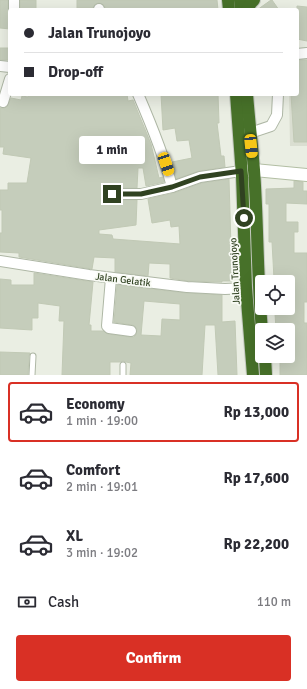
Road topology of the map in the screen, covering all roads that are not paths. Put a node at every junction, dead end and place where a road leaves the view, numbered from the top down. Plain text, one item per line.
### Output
1 (254, 0) edge
2 (248, 8) edge
3 (8, 85) edge
4 (139, 96) edge
5 (236, 96) edge
6 (247, 96) edge
7 (278, 96) edge
8 (3, 102) dead end
9 (244, 133) junction
10 (254, 170) junction
11 (241, 171) junction
12 (307, 175) edge
13 (172, 187) junction
14 (112, 194) dead end
15 (0, 261) edge
16 (111, 278) junction
17 (246, 288) junction
18 (261, 323) edge
19 (131, 331) dead end
20 (33, 356) dead end
21 (265, 363) edge
22 (123, 365) dead end
23 (32, 375) edge
24 (123, 375) edge
25 (253, 375) edge
26 (266, 375) edge

1 - 2 highway
3 - 8 street
4 - 13 street
5 - 9 highway, Jalan Trunojoyo
6 - 9 highway, Jalan Trunojoyo
7 - 9 street
9 - 10 highway, Jalan Trunojoyo
9 - 11 highway, Jalan Trunojoyo
10 - 11 main road
10 - 12 main road
10 - 18 highway, Jalan Trunojoyo
11 - 13 street
11 - 17 highway, Jalan Trunojoyo
13 - 14 street
15 - 16 street, Jalan Gelatik
16 - 17 street, Jalan Gelatik
16 - 19 street
17 - 25 highway, Jalan Trunojoyo
20 - 23 lane
21 - 26 highway
22 - 24 lane

